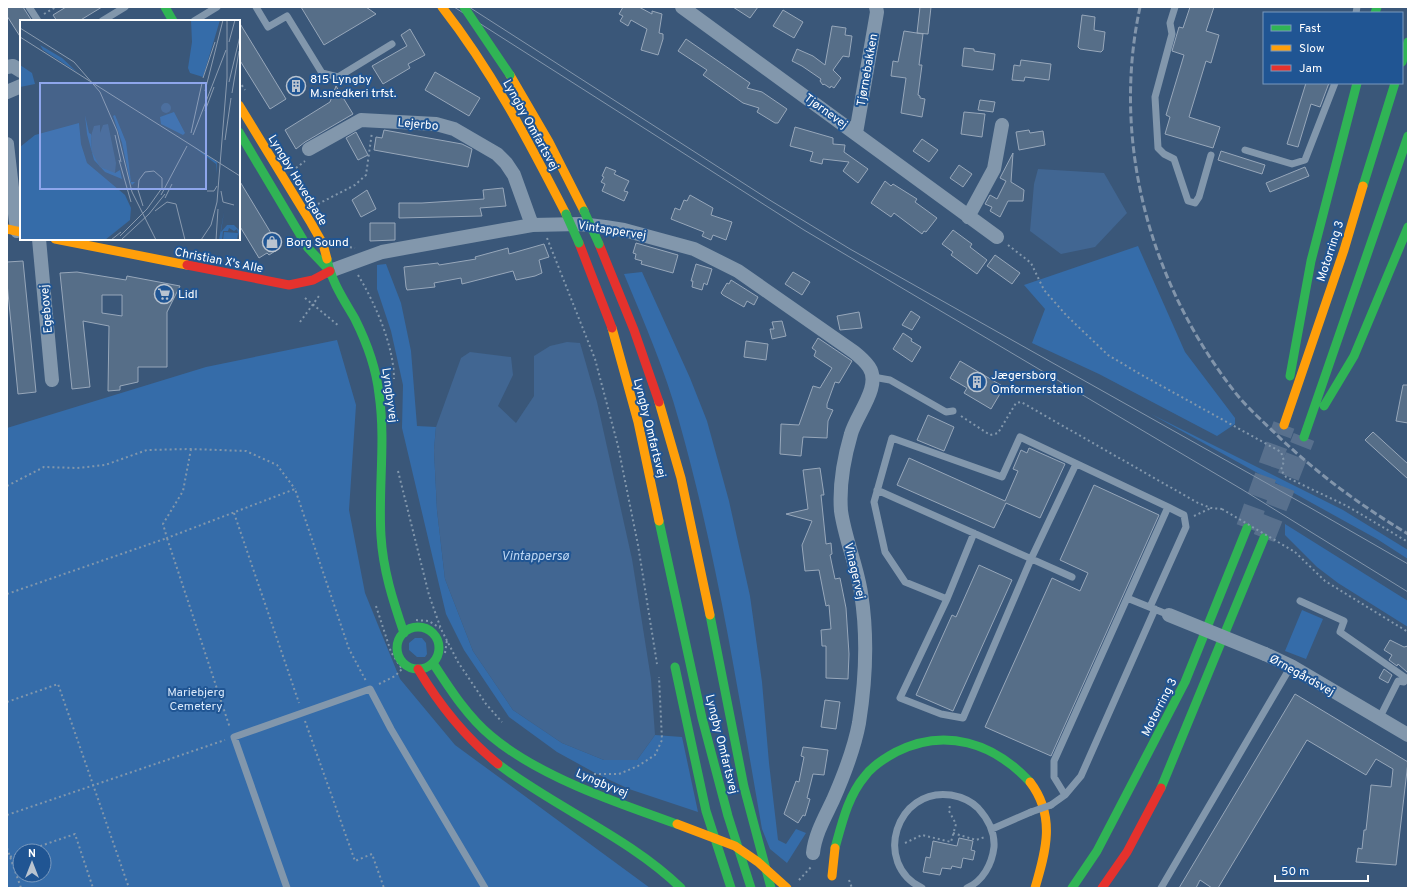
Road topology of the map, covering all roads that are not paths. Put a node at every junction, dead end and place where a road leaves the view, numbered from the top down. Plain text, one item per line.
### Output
1 (29, 7) edge
2 (125, 7) edge
3 (165, 7) edge
4 (217, 7) edge
5 (256, 7) edge
6 (442, 7) edge
7 (464, 7) edge
8 (682, 7) edge
9 (876, 7) edge
10 (1175, 7) edge
11 (37, 20) edge
12 (104, 20) edge
13 (172, 20) edge
14 (196, 20) edge
15 (1408, 42) edge
16 (392, 44) dead end
17 (1403, 59) edge
18 (7, 67) edge
19 (20, 70) edge
20 (1335, 84) edge
21 (1357, 84) edge
22 (1395, 84) edge
23 (20, 86) edge
24 (7, 92) edge
25 (240, 109) edge
26 (243, 121) edge
27 (1002, 125) dead end
28 (856, 133) junction
29 (240, 134) edge
30 (1408, 136) edge
31 (7, 144) edge
32 (308, 149) dead end
33 (1245, 150) dead end
34 (1211, 155) dead end
35 (17, 202) edge
36 (968, 217) junction
37 (537, 224) junction
38 (1408, 227) edge
39 (15, 230) edge
40 (997, 237) road end
41 (39, 240) edge
42 (61, 240) edge
43 (330, 271) junction
44 (873, 377) junction
45 (52, 380) dead end
46 (953, 411) road end
47 (638, 422) junction
48 (1076, 464) junction
49 (877, 490) junction
50 (1168, 508) junction
51 (1247, 528) tunnel mouth
52 (381, 532) junction
53 (974, 534) junction
54 (1264, 538) tunnel mouth
55 (657, 556) dead end
56 (1031, 559) junction
57 (396, 576) dead end
58 (1072, 577) dead end
59 (1127, 598) junction
60 (947, 599) junction
61 (1300, 601) dead end
62 (1152, 608) junction
63 (1169, 615) joint
64 (404, 633) junction
65 (673, 657) dead end
66 (433, 663) junction
67 (1291, 666) junction
68 (418, 669) junction
69 (1378, 720) junction
70 (1408, 736) edge
71 (1065, 795) junction
72 (992, 832) junction
73 (1127, 852) junction
74 (813, 853) road end
75 (287, 888) edge
76 (485, 888) edge
77 (681, 888) edge
78 (731, 888) edge
79 (751, 888) edge
80 (771, 888) edge
81 (787, 888) edge
82 (832, 888) edge
83 (922, 888) edge
84 (967, 888) edge
85 (1035, 888) edge
86 (1072, 888) edge
87 (1102, 888) edge
88 (1114, 888) edge
89 (1161, 888) edge

1 - 11 lane
2 - 12 lane
3 - 13 main road
4 - 14 lane
5 - 16 lane
6 - 47 main road, Lyngby Omfartsvej, bridge
7 - 80 main road, Lyngby Omfartsvej, bridge
8 - 28 street, Tjørnevej
9 - 28 street, Tjørnebakken
10 - 34 lane
15 - 17 main road
18 - 19 street
20 - 33 lane
21 - 22 main road, Motorring 3
23 - 24 street
25 - 26 main road, Lyngby Hovedgade
26 - 43 main road, Lyngby Hovedgade
27 - 36 street
28 - 36 street, Tjørnevej
29 - 43 main road
30 - 38 main road
31 - 35 street
32 - 37 street, Lejerbo
35 - 39 street
36 - 40 street, Tjørnevej
37 - 43 street, Vintappervej
37 - 44 street, Vintappervej
41 - 45 street, Egebovej
42 - 43 main road, Christian X's Alle
43 - 52 main road, Lyngbyvej
44 - 46 lane
44 - 74 street, Vinagervej
47 - 55 main road
47 - 79 main road, Lyngby Omfartsvej
48 - 49 lane
48 - 50 lane
48 - 56 lane
49 - 53 lane
49 - 60 lane
50 - 59 lane
50 - 62 lane
51 - 86 main road, Motorring 3
52 - 57 main road, Lyngbyvej
52 - 64 main road, Lyngbyvej
53 - 56 lane
53 - 60 lane
54 - 73 main road
56 - 58 lane
56 - 60 lane
59 - 62 lane
59 - 71 lane
61 - 69 lane
62 - 63 lane
62 - 71 lane
63 - 67 street, Ørnegårdsvej, bridge
64 - 66 main road
64 - 68 main road
65 - 78 main road
66 - 68 main road
66 - 81 main road, Lyngbyvej, bridge
67 - 69 street, Ørnegårdsvej
67 - 89 lane
68 - 77 main road
69 - 70 street, Ørnegårdsvej
71 - 72 lane, bridge
72 - 83 lane
72 - 84 lane
73 - 87 main road
73 - 88 main road
75 - 76 lane
82 - 85 main road, bridge

